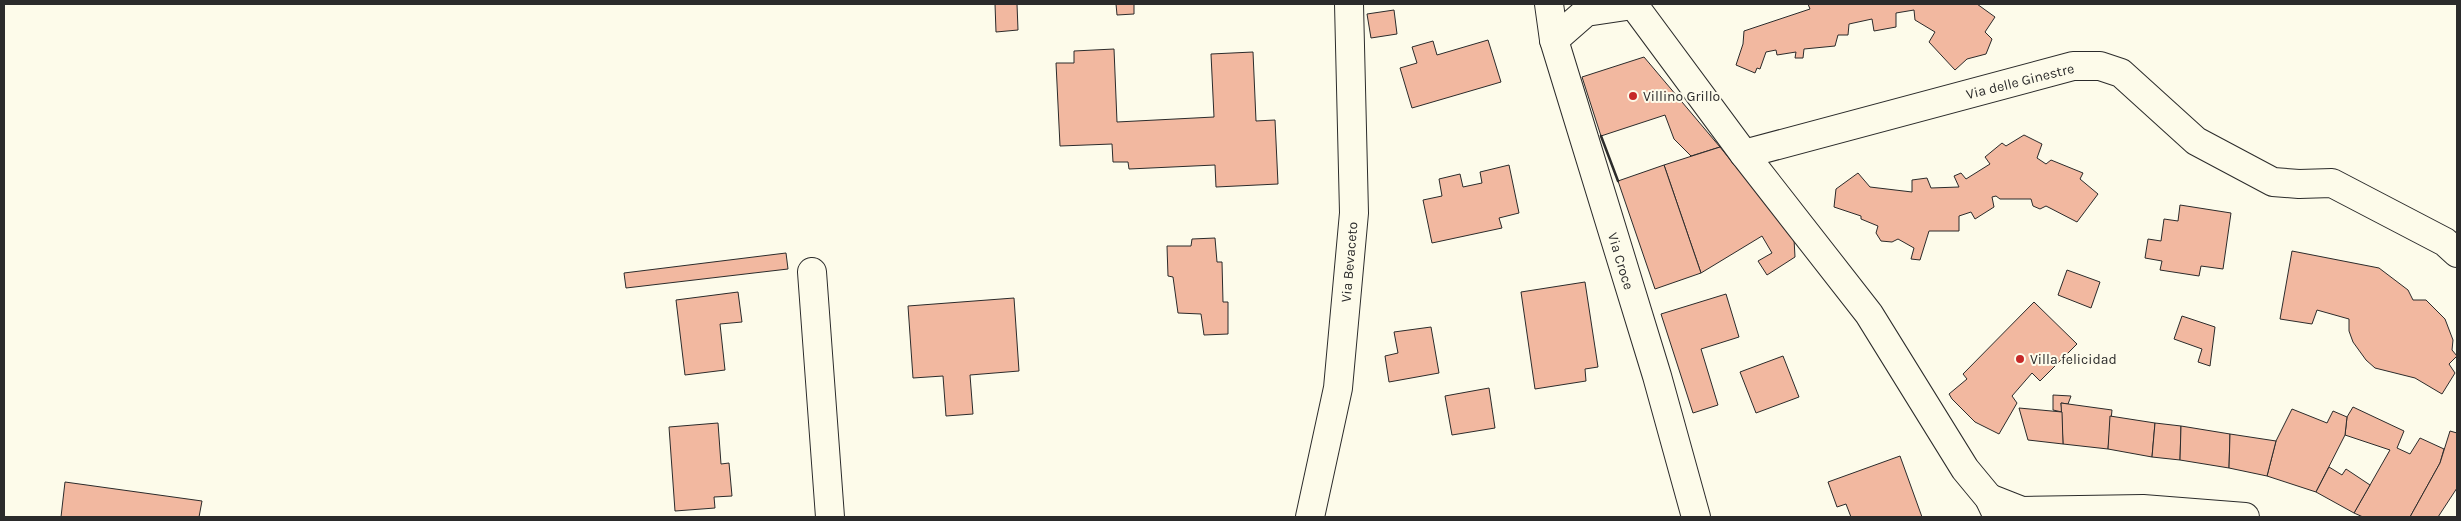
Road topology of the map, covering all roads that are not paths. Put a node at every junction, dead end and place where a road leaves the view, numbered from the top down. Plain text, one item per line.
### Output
1 (1349, 4) edge
2 (1549, 4) edge
3 (1633, 4) edge
4 (1554, 40) junction
5 (1744, 154) junction
6 (2457, 253) edge
7 (812, 272) dead end
8 (1994, 508) edge
9 (2138, 513) edge
10 (830, 517) edge
11 (1310, 517) edge
12 (1696, 517) edge
13 (2245, 517) edge

1 - 11 street, Via Bevaceto
2 - 4 street, Via Croce
3 - 4 street
3 - 5 street
4 - 12 street, Via Croce
5 - 6 street, Via delle Ginestre
5 - 8 street
7 - 10 street
8 - 9 street
9 - 13 street

